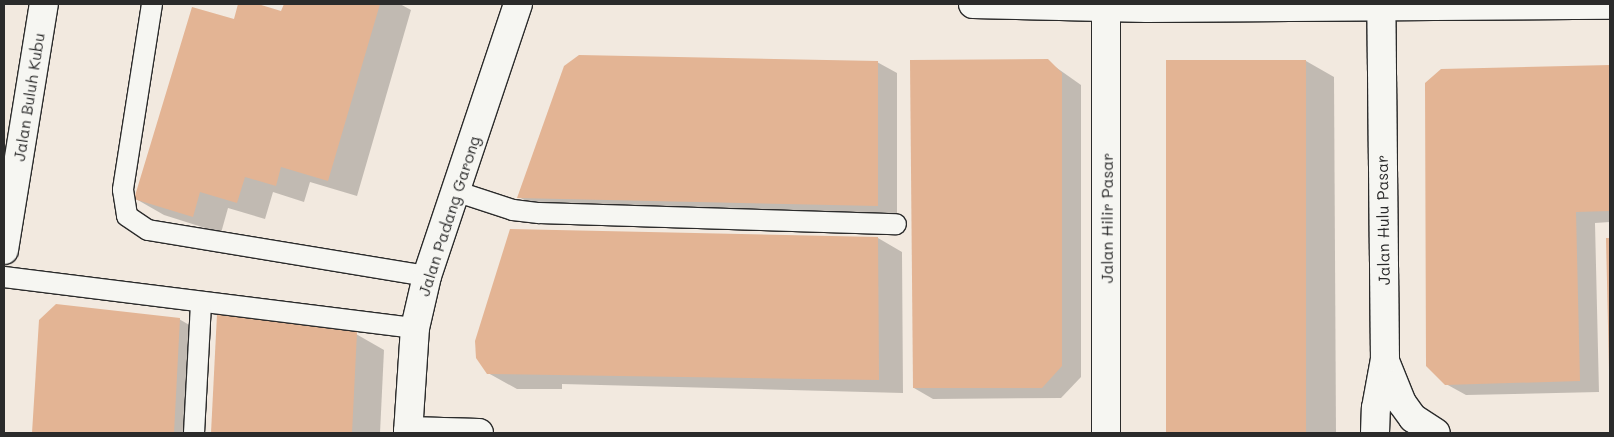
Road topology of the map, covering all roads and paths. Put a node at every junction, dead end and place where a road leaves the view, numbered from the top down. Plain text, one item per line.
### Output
1 (44, 4) edge
2 (152, 4) edge
3 (518, 4) edge
4 (973, 4) edge
5 (1518, 4) edge
6 (1610, 4) edge
7 (1106, 6) edge
8 (1147, 6) edge
9 (1382, 6) junction
10 (455, 191) junction
11 (896, 224) dead end
12 (4, 250) edge
13 (427, 276) junction
14 (4, 277) edge
15 (201, 302) junction
16 (415, 328) junction
17 (1385, 359) junction
18 (408, 432) edge
19 (194, 433) edge
20 (479, 433) edge
21 (1106, 433) edge
22 (1375, 433) edge
23 (1436, 433) edge

1 - 12 street, Jalan Buluh Kubu
2 - 13 lane
3 - 10 street, Jalan Padang Garong
4 - 7 street
5 - 6 street
5 - 9 street
7 - 8 street
7 - 21 street, Jalan Hilir Pasar
8 - 9 street
9 - 17 street, Jalan Hulu Pasar
10 - 11 lane
10 - 13 street, Jalan Padang Garong
13 - 16 street, Jalan Padang Garong
14 - 15 lane
15 - 16 lane
15 - 19 lane
16 - 18 street, Jalan Padang Garong
17 - 22 street, Jalan Hulu Pasar
17 - 23 street
18 - 20 street

